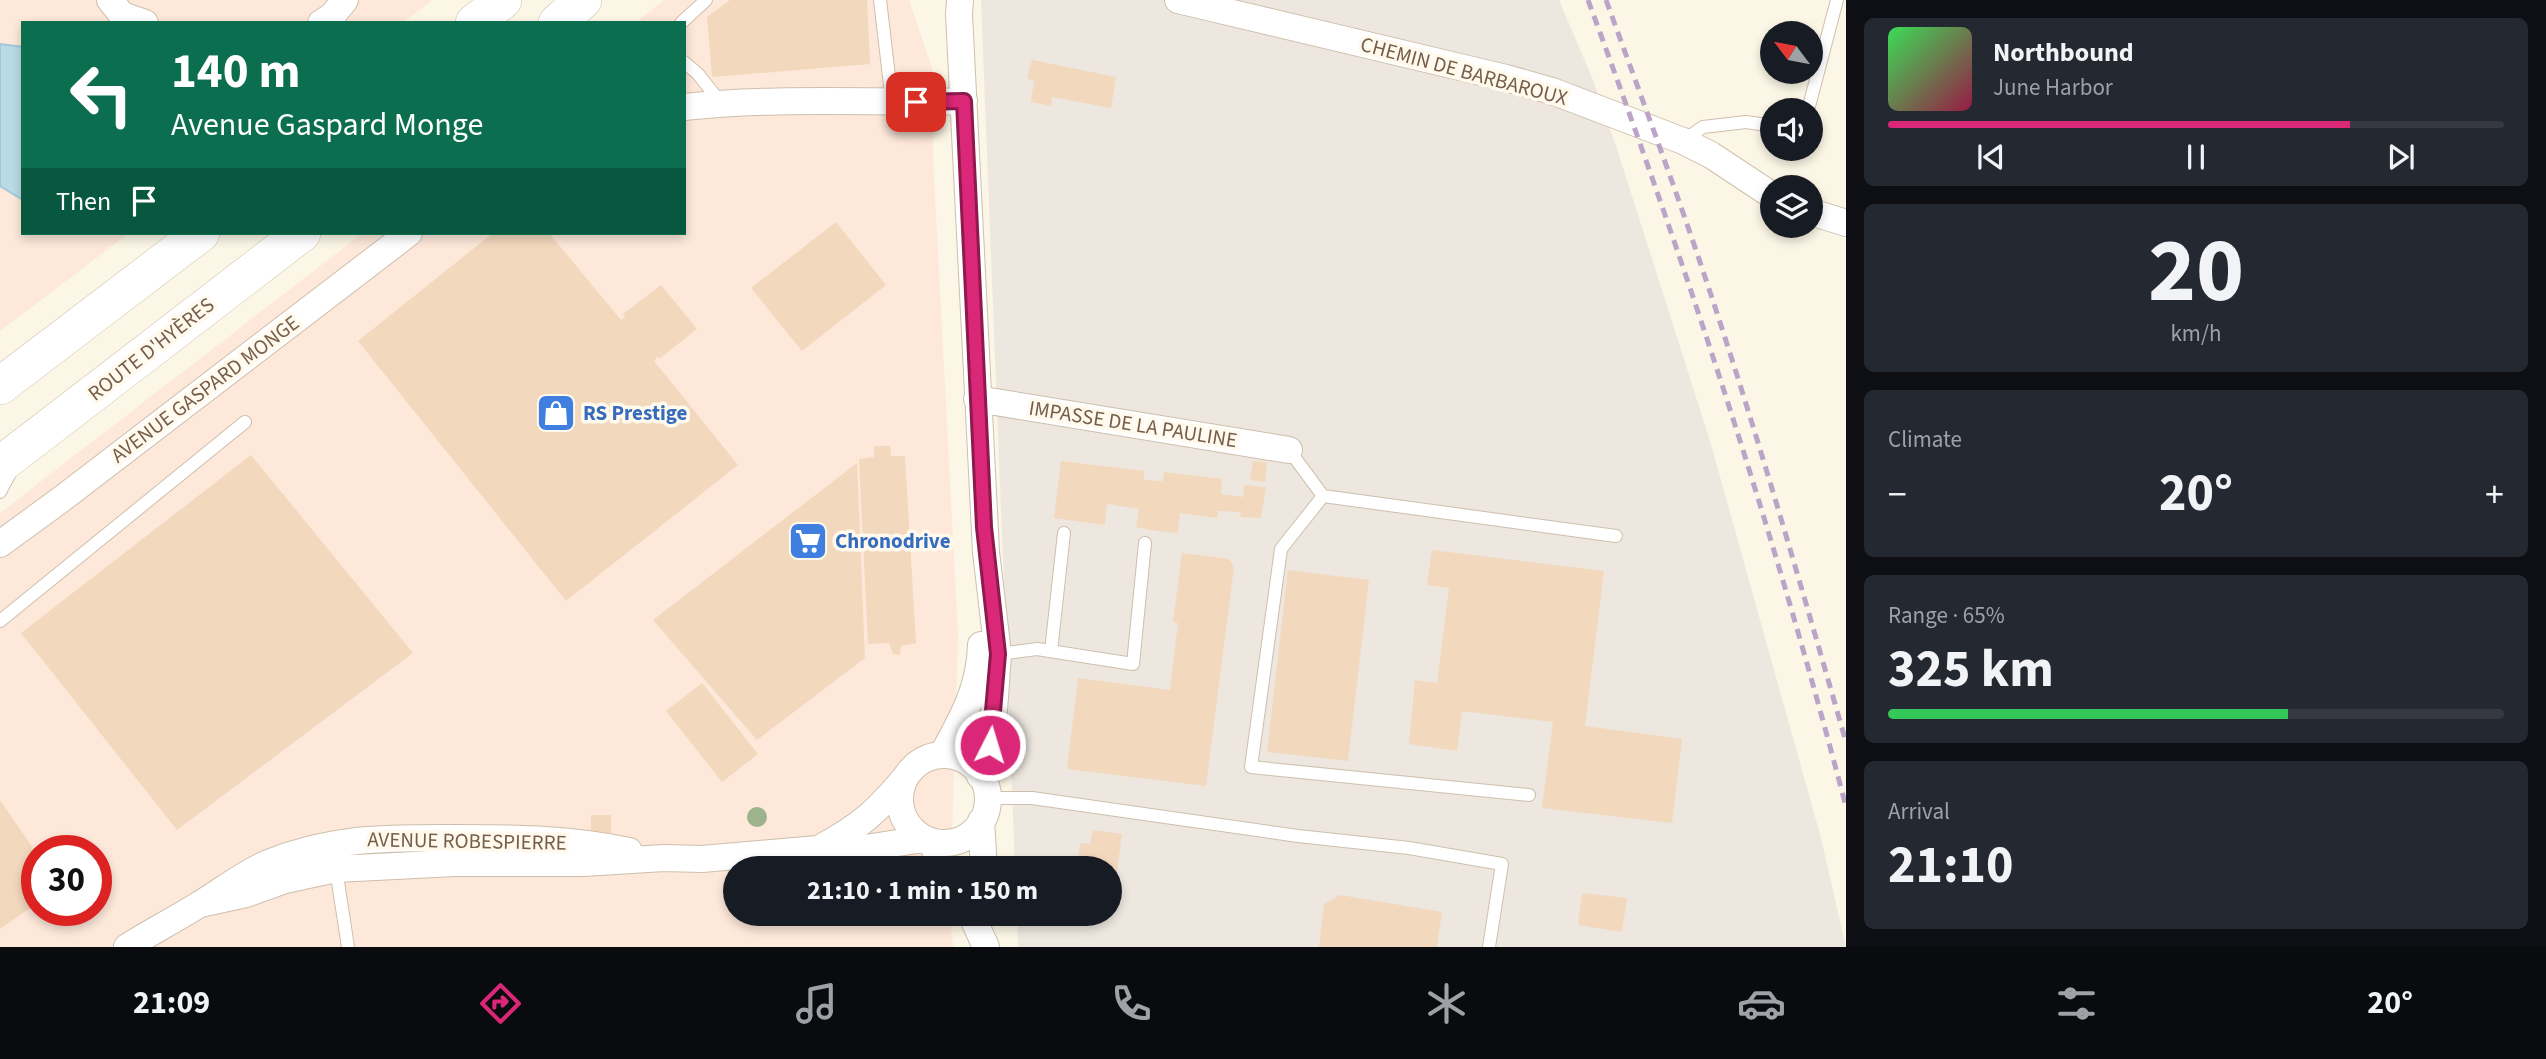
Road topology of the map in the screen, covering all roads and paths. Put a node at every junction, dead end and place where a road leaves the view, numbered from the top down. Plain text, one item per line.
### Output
1 (110, 0) edge
2 (345, 0) edge
3 (503, 0) edge
4 (582, 0) edge
5 (706, 0) edge
6 (880, 0) edge
7 (1178, 0) edge
8 (1837, 0) edge
9 (957, 5) edge
10 (139, 21) edge
11 (324, 21) edge
12 (477, 21) edge
13 (559, 21) edge
14 (582, 21) edge
15 (683, 21) edge
16 (686, 64) edge
17 (1811, 98) edge
18 (964, 101) junction
19 (721, 103) junction
20 (892, 103) junction
21 (686, 107) edge
22 (1760, 124) edge
23 (1683, 141) junction
24 (1760, 187) edge
25 (1823, 216) edge
26 (1846, 223) edge
27 (198, 235) edge
28 (299, 235) edge
29 (406, 235) edge
30 (0, 386) edge
31 (977, 399) junction
32 (245, 422) dead end
33 (1289, 450) joint
34 (12, 456) edge
35 (0, 492) edge
36 (1323, 496) junction
37 (1064, 533) dead end
38 (1616, 536) dead end
39 (1145, 543) dead end
40 (0, 544) edge
41 (986, 552) junction
42 (0, 621) edge
43 (1051, 651) junction
44 (998, 654) junction
45 (942, 755) junction
46 (907, 775) junction
47 (1529, 795) dead end
48 (983, 798) junction
49 (929, 840) junction
50 (818, 849) junction
51 (934, 856) edge
52 (984, 856) edge
53 (664, 858) junction
54 (336, 869) junction
55 (201, 904) junction
56 (977, 926) edge
57 (988, 926) edge
58 (127, 947) edge
59 (348, 947) edge
60 (988, 947) edge
61 (1489, 947) edge

1 - 10 street
2 - 11 street
3 - 12 main road
4 - 13 main road
4 - 14 lane
5 - 15 lane
6 - 20 lane
7 - 23 street, CHEMIN DE BARBAROUX
8 - 17 lane
9 - 18 street
16 - 19 lane
18 - 20 street
18 - 31 street
19 - 20 street
19 - 21 street
22 - 23 lane
23 - 24 street, CHEMIN DE BARBAROUX
25 - 26 street
27 - 30 main road
28 - 34 main road, ROUTE D'HYÈRES
29 - 40 street, AVENUE GASPARD MONGE
31 - 33 street, IMPASSE DE LA PAULINE
31 - 41 street
32 - 42 lane
33 - 36 lane
34 - 35 lane
36 - 38 lane
36 - 47 lane
37 - 43 lane
39 - 43 lane
41 - 44 street
41 - 45 street
43 - 44 lane
44 - 48 street
45 - 46 street
45 - 48 street
46 - 49 street
46 - 50 street, AVENUE ROBESPIERRE
48 - 49 street
48 - 52 street
48 - 61 lane
49 - 50 street, AVENUE ROBESPIERRE
49 - 51 street
50 - 53 street, AVENUE ROBESPIERRE
53 - 54 street, AVENUE ROBESPIERRE
53 - 55 street, AVENUE ROBESPIERRE
54 - 55 street, AVENUE ROBESPIERRE
54 - 59 lane
55 - 58 street, AVENUE ROBESPIERRE
56 - 60 street
57 - 60 street

